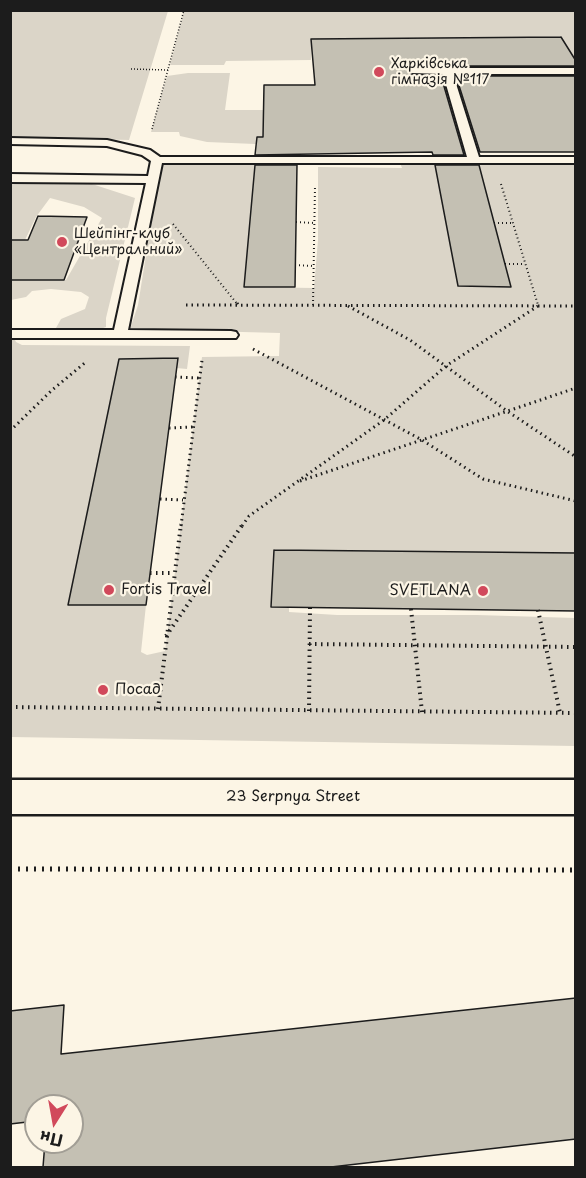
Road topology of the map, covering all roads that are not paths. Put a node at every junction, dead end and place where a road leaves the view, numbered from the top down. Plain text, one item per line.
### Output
1 (414, 71) dead end
2 (447, 71) junction
3 (576, 71) edge
4 (10, 141) edge
5 (151, 156) junction
6 (474, 160) junction
7 (576, 160) edge
8 (10, 178) edge
9 (153, 180) junction
10 (10, 334) edge
11 (120, 334) junction
12 (231, 336) road end
13 (576, 796) edge
14 (10, 797) edge

1 - 2 lane
2 - 3 lane
2 - 6 lane
4 - 5 lane
5 - 6 lane
5 - 9 lane
6 - 7 lane
8 - 9 lane
9 - 11 lane
10 - 11 lane
11 - 12 lane
13 - 14 street, 23 Serpnya Street

